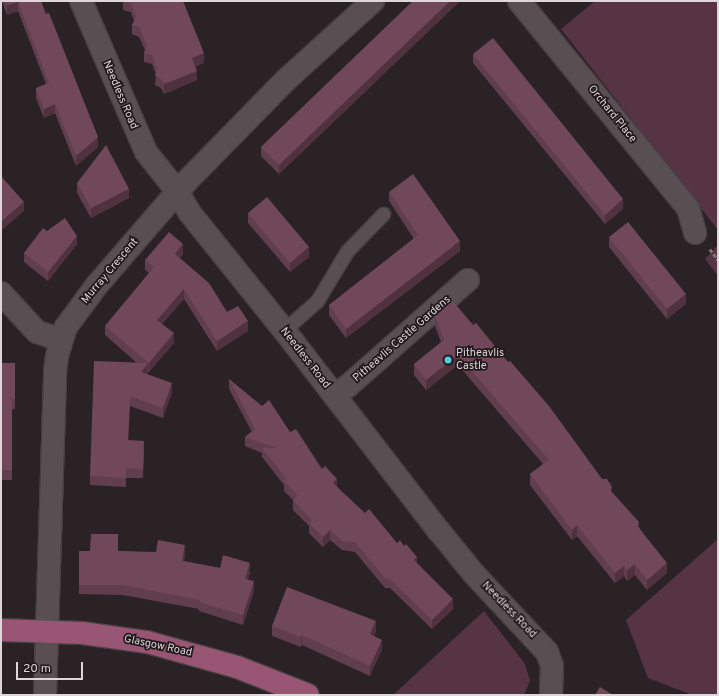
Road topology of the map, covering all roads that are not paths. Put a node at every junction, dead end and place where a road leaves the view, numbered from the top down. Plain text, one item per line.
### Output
1 (81, 1) edge
2 (373, 1) edge
3 (519, 1) edge
4 (177, 191) junction
5 (383, 214) dead end
6 (695, 233) dead end
7 (468, 280) dead end
8 (5, 306) edge
9 (284, 330) junction
10 (61, 340) junction
11 (334, 395) junction
12 (1, 630) edge
13 (46, 631) junction
14 (46, 695) edge
15 (308, 695) edge
16 (551, 695) edge

1 - 4 street, Needless Road
2 - 4 street, Murray Crescent
3 - 6 street, Orchard Place
4 - 9 street, Needless Road
4 - 10 street, Murray Crescent
5 - 9 lane
7 - 11 street, Pitheavlis Castle Gardens
8 - 10 street
9 - 11 street, Needless Road
10 - 13 street, Murray Crescent
11 - 16 street, Needless Road
12 - 13 main road, Glasgow Road
13 - 14 street, Murray Crescent
13 - 15 main road, Glasgow Road

